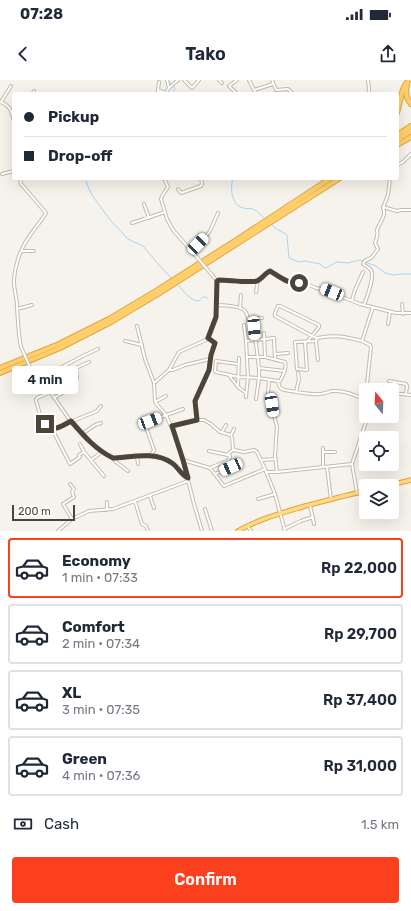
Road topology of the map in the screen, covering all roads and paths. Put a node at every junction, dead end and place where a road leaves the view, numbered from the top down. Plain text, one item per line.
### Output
1 (167, 80) edge
2 (178, 80) edge
3 (184, 80) edge
4 (200, 80) edge
5 (220, 80) edge
6 (237, 80) edge
7 (249, 80) edge
8 (272, 80) edge
9 (368, 80) edge
10 (410, 80) edge
11 (159, 82) dead end
12 (222, 83) dead end
13 (273, 84) junction
14 (11, 86) dead end
15 (170, 87) junction
16 (158, 90) joint
17 (254, 90) joint
18 (162, 92) edge
19 (167, 92) edge
20 (235, 92) edge
21 (291, 92) edge
22 (368, 92) edge
23 (1, 102) edge
24 (411, 104) edge
25 (9, 107) junction
26 (399, 107) edge
27 (12, 108) edge
28 (12, 111) edge
29 (411, 126) edge
30 (411, 131) edge
31 (399, 134) edge
32 (411, 137) edge
33 (399, 139) edge
34 (399, 144) edge
35 (411, 154) edge
36 (399, 164) edge
37 (12, 172) edge
38 (2, 174) dead end
39 (21, 180) edge
40 (165, 180) edge
41 (201, 180) edge
42 (327, 180) edge
43 (336, 180) edge
44 (390, 180) edge
45 (178, 190) dead end
46 (308, 196) junction
47 (144, 204) dead end
48 (383, 207) junction
49 (411, 210) edge
50 (165, 212) junction
51 (218, 213) dead end
52 (148, 218) junction
53 (132, 223) dead end
54 (239, 241) junction
55 (21, 251) junction
56 (34, 251) dead end
57 (191, 251) junction
58 (363, 272) dead end
59 (258, 280) junction
60 (217, 281) junction
61 (256, 292) dead end
62 (241, 295) dead end
63 (352, 300) junction
64 (360, 304) junction
65 (402, 304) dead end
66 (32, 305) dead end
67 (216, 305) junction
68 (364, 305) junction
69 (373, 307) junction
70 (17, 308) junction
71 (240, 308) junction
72 (359, 308) dead end
73 (390, 312) junction
74 (411, 313) edge
75 (403, 314) junction
76 (262, 318) dead end
77 (388, 324) dead end
78 (244, 325) dead end
79 (137, 326) dead end
80 (254, 328) dead end
81 (264, 333) dead end
82 (312, 336) junction
83 (208, 338) junction
84 (264, 339) junction
85 (255, 340) junction
86 (316, 340) junction
87 (125, 341) dead end
88 (246, 341) junction
89 (362, 341) junction
90 (306, 342) junction
91 (142, 345) junction
92 (98, 349) dead end
93 (288, 353) dead end
94 (276, 354) junction
95 (247, 357) junction
96 (257, 357) junction
97 (265, 357) junction
98 (239, 358) dead end
99 (211, 359) junction
100 (276, 360) junction
101 (318, 360) dead end
102 (89, 362) dead end
103 (238, 364) junction
104 (0, 368) edge
105 (259, 368) junction
106 (169, 370) junction
107 (285, 371) junction
108 (0, 373) edge
109 (298, 373) dead end
110 (229, 375) junction
111 (239, 377) junction
112 (248, 377) junction
113 (36, 378) junction
114 (259, 378) junction
115 (269, 380) junction
116 (278, 381) junction
117 (389, 381) dead end
118 (22, 382) dead end
119 (154, 383) junction
120 (367, 383) edge
121 (47, 387) junction
122 (72, 387) dead end
123 (238, 387) junction
124 (50, 392) junction
125 (296, 392) junction
126 (246, 393) junction
127 (399, 394) edge
128 (406, 394) junction
129 (411, 395) edge
130 (166, 396) dead end
131 (359, 396) edge
132 (246, 397) dead end
133 (54, 398) junction
134 (256, 399) dead end
135 (155, 402) junction
136 (101, 406) dead end
137 (183, 410) dead end
138 (166, 415) junction
139 (197, 420) junction
140 (71, 421) junction
141 (150, 421) dead end
142 (101, 423) dead end
143 (226, 425) dead end
144 (146, 426) dead end
145 (172, 426) junction
146 (52, 429) junction
147 (234, 429) dead end
148 (222, 432) junction
149 (82, 434) junction
150 (231, 435) junction
151 (80, 444) dead end
152 (359, 444) edge
153 (233, 450) junction
154 (84, 452) junction
155 (102, 452) junction
156 (209, 452) dead end
157 (335, 452) dead end
158 (228, 454) junction
159 (150, 455) junction
160 (137, 456) junction
161 (113, 458) junction
162 (276, 459) junction
163 (91, 460) junction
164 (183, 460) junction
165 (229, 460) junction
166 (261, 460) junction
167 (138, 464) dead end
168 (352, 464) junction
169 (323, 467) junction
170 (327, 467) junction
171 (210, 468) junction
172 (266, 470) junction
173 (128, 471) dead end
174 (277, 472) junction
175 (215, 474) junction
176 (104, 476) dead end
177 (188, 478) junction
178 (411, 480) edge
179 (188, 481) junction
180 (399, 483) edge
181 (70, 484) dead end
182 (357, 493) joint
183 (275, 494) junction
184 (150, 496) junction
185 (258, 499) dead end
186 (331, 499) junction
187 (135, 501) junction
188 (107, 502) dead end
189 (310, 505) junction
190 (154, 508) dead end
191 (205, 509) dead end
192 (107, 510) junction
193 (279, 513) junction
194 (313, 517) junction
195 (72, 519) junction
196 (314, 524) dead end
197 (247, 526) junction
198 (284, 530) edge
199 (58, 531) edge
200 (148, 531) edge
201 (202, 531) edge
202 (212, 531) edge
203 (238, 531) edge
204 (251, 531) edge

1 - 15 street
2 - 15 street
3 - 4 street
5 - 12 street
6 - 20 street
7 - 17 street
8 - 13 street
9 - 22 street
10 - 24 highway
10 - 26 highway
11 - 16 street
13 - 17 street
13 - 21 street
14 - 23 street
15 - 19 street
16 - 18 street
23 - 25 street
25 - 27 street
25 - 28 street
29 - 31 highway
30 - 33 highway
32 - 34 highway
35 - 36 street
37 - 38 street
39 - 55 street
40 - 50 street
41 - 45 street
42 - 46 highway
43 - 46 highway
44 - 48 street
46 - 54 highway
47 - 52 street
48 - 49 street
48 - 68 street
50 - 52 street
50 - 57 street
51 - 57 street
52 - 53 street
54 - 104 highway
54 - 108 highway
55 - 56 street
55 - 70 street
57 - 60 street, bridge
58 - 63 street
59 - 60 street
59 - 61 street
59 - 63 street
60 - 67 street
62 - 71 street
63 - 64 street
64 - 68 street
64 - 72 street
65 - 75 street
66 - 70 street
67 - 71 street
67 - 83 street
68 - 69 street
69 - 73 street
69 - 89 street
70 - 113 street, bridge
71 - 76 street
73 - 75 street
73 - 77 street
74 - 75 street
78 - 88 street
79 - 91 street
80 - 85 street
81 - 84 street
82 - 82 street
82 - 86 street
82 - 90 street
83 - 99 street
83 - 106 street
84 - 85 street
84 - 94 street
84 - 97 street
85 - 88 street
85 - 96 street
86 - 89 street
86 - 90 street
86 - 101 street
87 - 91 street
88 - 95 street
89 - 120 street
90 - 90 street
91 - 119 street
92 - 113 street
93 - 94 street
94 - 100 street
95 - 96 street
95 - 112 street
96 - 97 street
96 - 105 street
97 - 100 street
98 - 103 street
99 - 106 street
99 - 139 street
100 - 107 street
102 - 121 street
103 - 110 street
103 - 111 street
105 - 107 street
105 - 114 street
106 - 119 street
107 - 116 street
109 - 125 street
110 - 111 street
110 - 123 street
111 - 112 street
111 - 123 street
112 - 114 street
112 - 126 street
113 - 118 street
113 - 121 street
114 - 115 street
114 - 134 street
115 - 116 street
115 - 162 street
116 - 125 street
117 - 128 street
119 - 135 street
121 - 124 street
122 - 133 street
123 - 126 street
124 - 133 street
124 - 146 street
125 - 131 street
126 - 132 street
127 - 128 street
128 - 129 street
130 - 135 street
133 - 140 street
135 - 138 street
136 - 140 street
137 - 138 street
138 - 141 street
138 - 145 street
139 - 145 street
139 - 148 street
140 - 146 street
140 - 149 street
142 - 149 street
143 - 148 street
144 - 159 street
145 - 164 street
146 - 154 street
147 - 150 street
148 - 150 street
149 - 155 street
150 - 153 street
151 - 154 street
152 - 168 street
153 - 158 street
153 - 166 street
154 - 163 street
155 - 161 street
155 - 163 street
156 - 158 street
157 - 169 street
158 - 165 street
159 - 160 street
159 - 177 street
160 - 161 street
160 - 167 street
161 - 173 street
162 - 166 street
162 - 174 street
163 - 176 street
164 - 171 street
164 - 177 street
165 - 171 street
165 - 175 street
166 - 172 street
168 - 170 street
168 - 182 street
169 - 170 street
169 - 174 street
170 - 186 street
171 - 175 street
172 - 174 street
172 - 175 street
172 - 183 street
177 - 179 street
178 - 180 highway
179 - 184 street
179 - 201 street
181 - 195 street
182 - 186 highway
183 - 185 street
183 - 193 street
184 - 187 street
184 - 190 street
186 - 189 highway
187 - 192 street
187 - 200 street
188 - 192 street
189 - 193 highway
189 - 194 street
191 - 202 street
192 - 195 street
193 - 197 highway
193 - 198 street
194 - 196 street
194 - 198 street
195 - 199 street
197 - 203 highway
197 - 204 street

